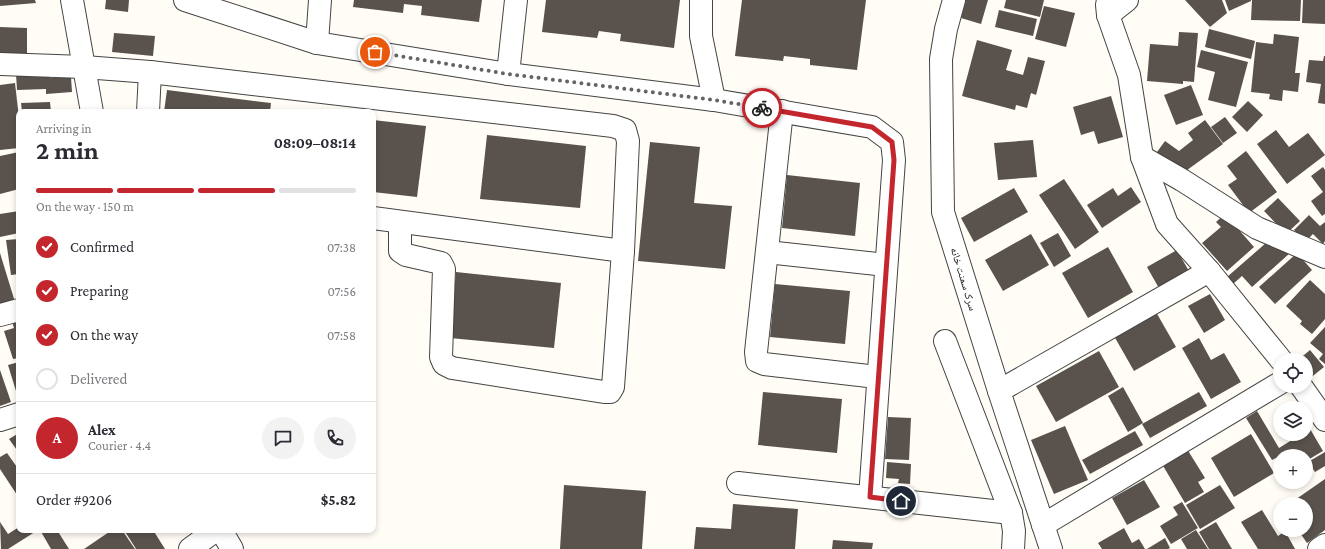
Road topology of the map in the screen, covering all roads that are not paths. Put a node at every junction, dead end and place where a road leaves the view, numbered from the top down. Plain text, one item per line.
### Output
1 (72, 0) edge
2 (185, 0) edge
3 (320, 0) edge
4 (516, 0) edge
5 (701, 0) edge
6 (954, 0) edge
7 (1127, 0) edge
8 (1108, 7) edge
9 (317, 42) junction
10 (0, 64) edge
11 (84, 67) junction
12 (150, 72) junction
13 (508, 74) junction
14 (714, 100) junction
15 (91, 109) edge
16 (148, 109) edge
17 (782, 111) junction
18 (1142, 157) junction
19 (376, 218) edge
20 (400, 222) junction
21 (623, 251) junction
22 (767, 252) junction
23 (1325, 257) edge
24 (886, 265) junction
25 (1209, 271) junction
26 (16, 311) edge
27 (0, 315) edge
28 (945, 341) dead end
29 (1275, 353) edge
30 (877, 377) junction
31 (1273, 387) edge
32 (999, 391) junction
33 (1306, 393) edge
34 (16, 415) edge
35 (0, 420) edge
36 (1325, 420) edge
37 (738, 483) dead end
38 (870, 497) junction
39 (1011, 513) junction
40 (1043, 525) junction
41 (212, 533) edge
42 (222, 533) edge
43 (1325, 545) edge
44 (190, 549) edge
45 (232, 549) edge
46 (1013, 549) edge
47 (1051, 549) edge
48 (1318, 549) edge

1 - 11 street
2 - 9 street
3 - 9 street
4 - 13 street
5 - 14 street
6 - 32 street, سرک سمنت خانه
7 - 8 street
8 - 18 street
9 - 13 street
10 - 11 street
11 - 12 street
11 - 15 street
12 - 16 street
12 - 21 street
13 - 14 street
14 - 17 street
17 - 22 street
17 - 24 street
18 - 23 street
18 - 25 street
19 - 20 street
20 - 21 street
20 - 21 street
22 - 24 street
22 - 30 street
24 - 30 street
25 - 29 street
25 - 32 street
26 - 27 street
28 - 39 street
30 - 38 street
31 - 40 street
32 - 40 street, سرک سمنت خانه
33 - 36 street
34 - 35 street
37 - 38 street
38 - 39 street
39 - 46 street
40 - 47 street, سرک سمنت خانه
41 - 44 street
42 - 45 street
43 - 48 street

